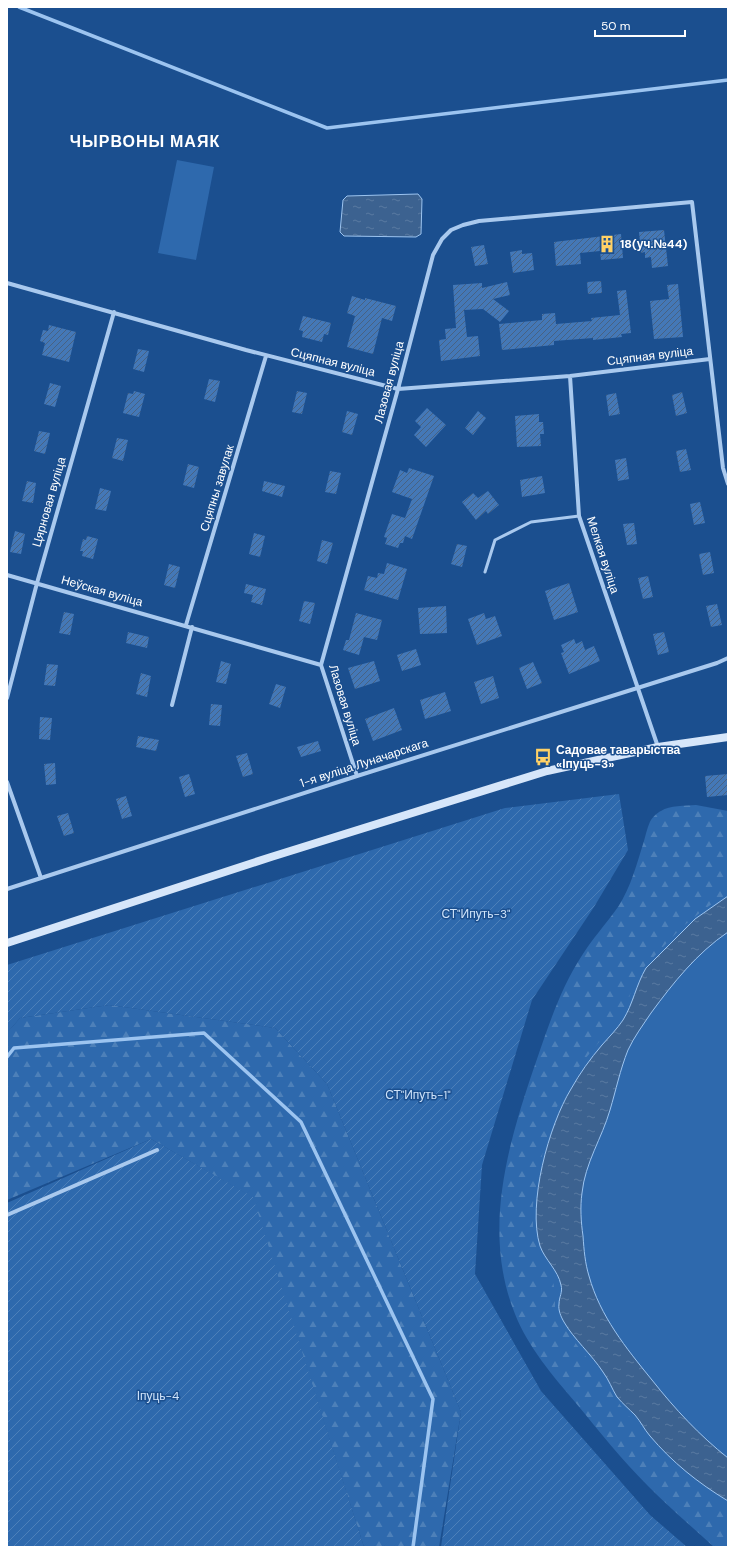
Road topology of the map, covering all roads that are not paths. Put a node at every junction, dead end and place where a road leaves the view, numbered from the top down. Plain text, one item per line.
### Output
1 (7, 283) edge
2 (114, 312) junction
3 (266, 356) junction
4 (710, 359) junction
5 (570, 376) junction
6 (398, 389) junction
7 (728, 484) edge
8 (580, 516) junction
9 (485, 572) dead end
10 (7, 575) edge
11 (37, 583) junction
12 (186, 625) junction
13 (192, 627) junction
14 (728, 658) edge
15 (321, 665) junction
16 (638, 688) junction
17 (7, 698) edge
18 (172, 705) dead end
19 (728, 737) edge
20 (658, 747) junction
21 (357, 776) junction
22 (7, 782) edge
23 (41, 878) junction
24 (7, 889) edge
25 (7, 943) edge
26 (156, 1150) dead end
27 (7, 1215) edge

1 - 2 street, Сцяпная вуліца
2 - 3 street, Сцяпная вуліца
2 - 11 street, Цярновая вуліца
3 - 6 street, Сцяпная вуліца
3 - 12 street, Сцяпны завулак
4 - 5 street, Сцяпная вуліца
4 - 6 street, Лазовая вуліца
4 - 7 street
5 - 6 street, Сцяпная вуліца
5 - 8 street, Мелкая вуліца
6 - 15 street, Лазовая вуліца
8 - 9 lane
8 - 16 street, Мелкая вуліца
10 - 11 street, Неўская вуліца
11 - 12 street, Неўская вуліца
11 - 17 street, Цярновая вуліца
12 - 13 street, Неўская вуліца
13 - 15 street, Неўская вуліца
13 - 18 street
14 - 16 street, 1-я вуліца Луначарскага
15 - 21 street, Лазовая вуліца
16 - 20 street, Мелкая вуліца
16 - 21 street, 1-я вуліца Луначарскага
19 - 20 street
20 - 25 street
21 - 23 street, 1-я вуліца Луначарскага
22 - 23 street
23 - 24 street, 1-я вуліца Луначарскага
26 - 27 street

